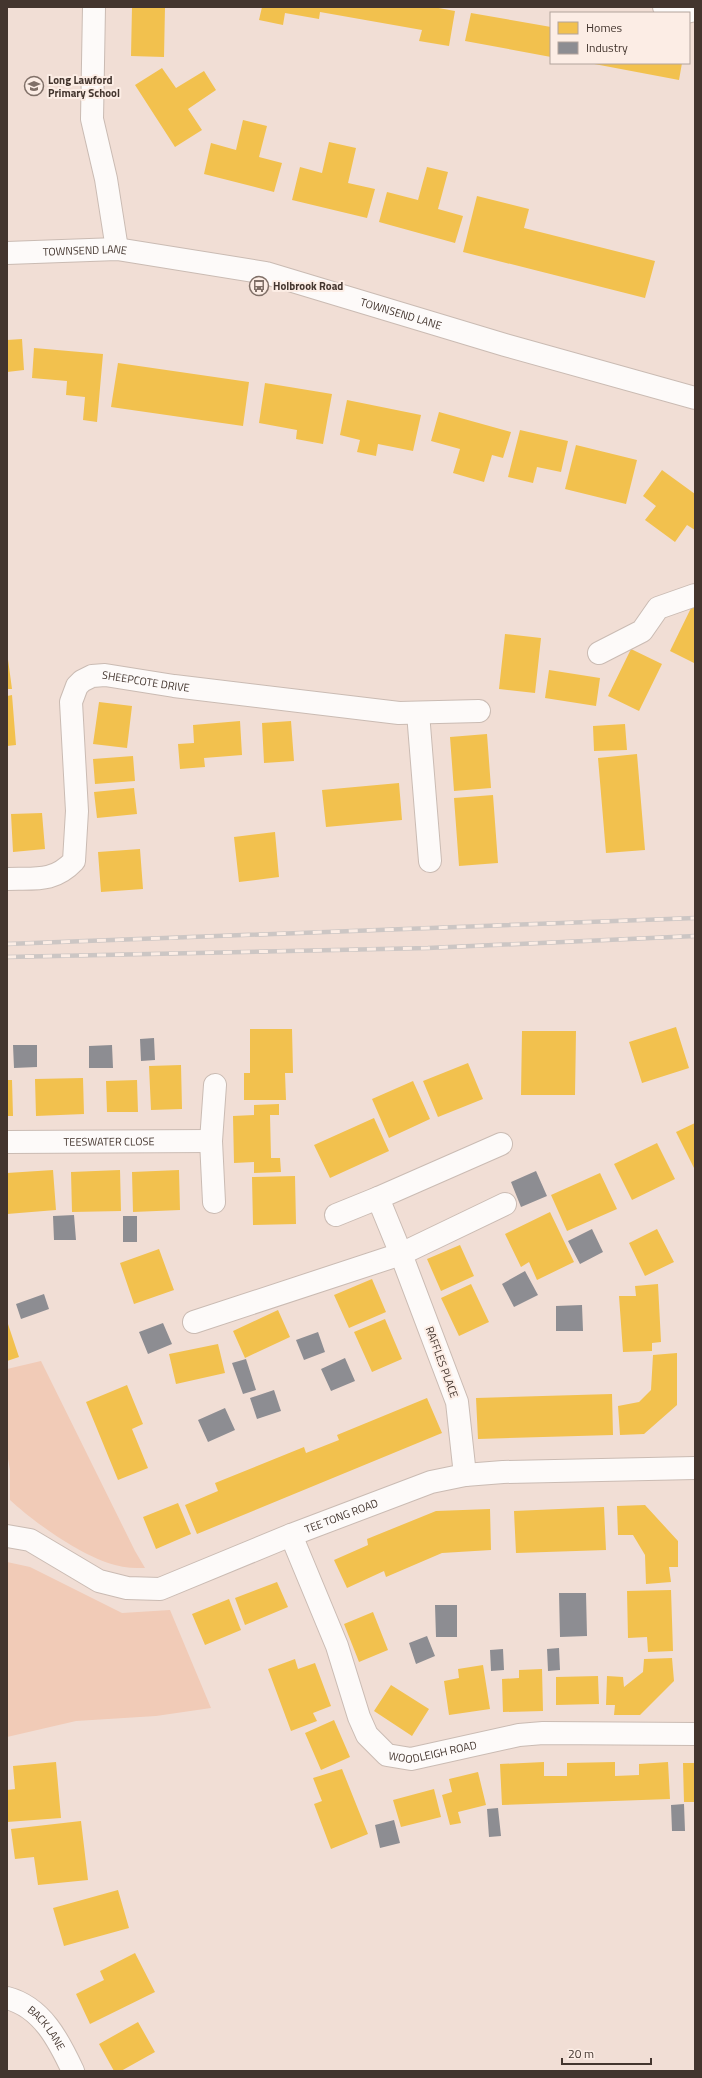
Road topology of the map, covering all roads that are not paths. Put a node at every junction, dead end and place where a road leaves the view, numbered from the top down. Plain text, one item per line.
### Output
1 (94, 7) edge
2 (664, 7) edge
3 (695, 10) edge
4 (117, 249) junction
5 (7, 252) edge
6 (695, 398) edge
7 (695, 595) edge
8 (599, 653) dead end
9 (479, 710) dead end
10 (418, 713) junction
11 (430, 861) dead end
12 (7, 879) edge
13 (215, 1085) dead end
14 (211, 1141) junction
15 (7, 1142) edge
16 (501, 1144) dead end
17 (378, 1198) junction
18 (214, 1202) dead end
19 (505, 1204) dead end
20 (336, 1215) dead end
21 (401, 1254) junction
22 (194, 1322) dead end
23 (695, 1468) edge
24 (465, 1475) junction
25 (291, 1535) junction
26 (7, 1536) edge
27 (695, 1734) edge
28 (7, 1998) edge
29 (73, 2071) edge

1 - 4 street
2 - 3 street
4 - 5 street, TOWNSEND LANE
4 - 6 street, TOWNSEND LANE
7 - 8 street
9 - 10 street, SHEEPCOTE DRIVE
10 - 11 street
10 - 12 street, SHEEPCOTE DRIVE
13 - 14 street
14 - 15 street, TEESWATER CLOSE
14 - 18 street
16 - 17 street
17 - 20 street
17 - 21 street, RAFFLES PLACE
19 - 21 street
21 - 22 street
21 - 24 street, RAFFLES PLACE
23 - 24 street, TEE TONG ROAD
24 - 25 street, TEE TONG ROAD
25 - 26 street, TEE TONG ROAD
25 - 27 street, WOODLEIGH ROAD
28 - 29 street, BACK LANE

